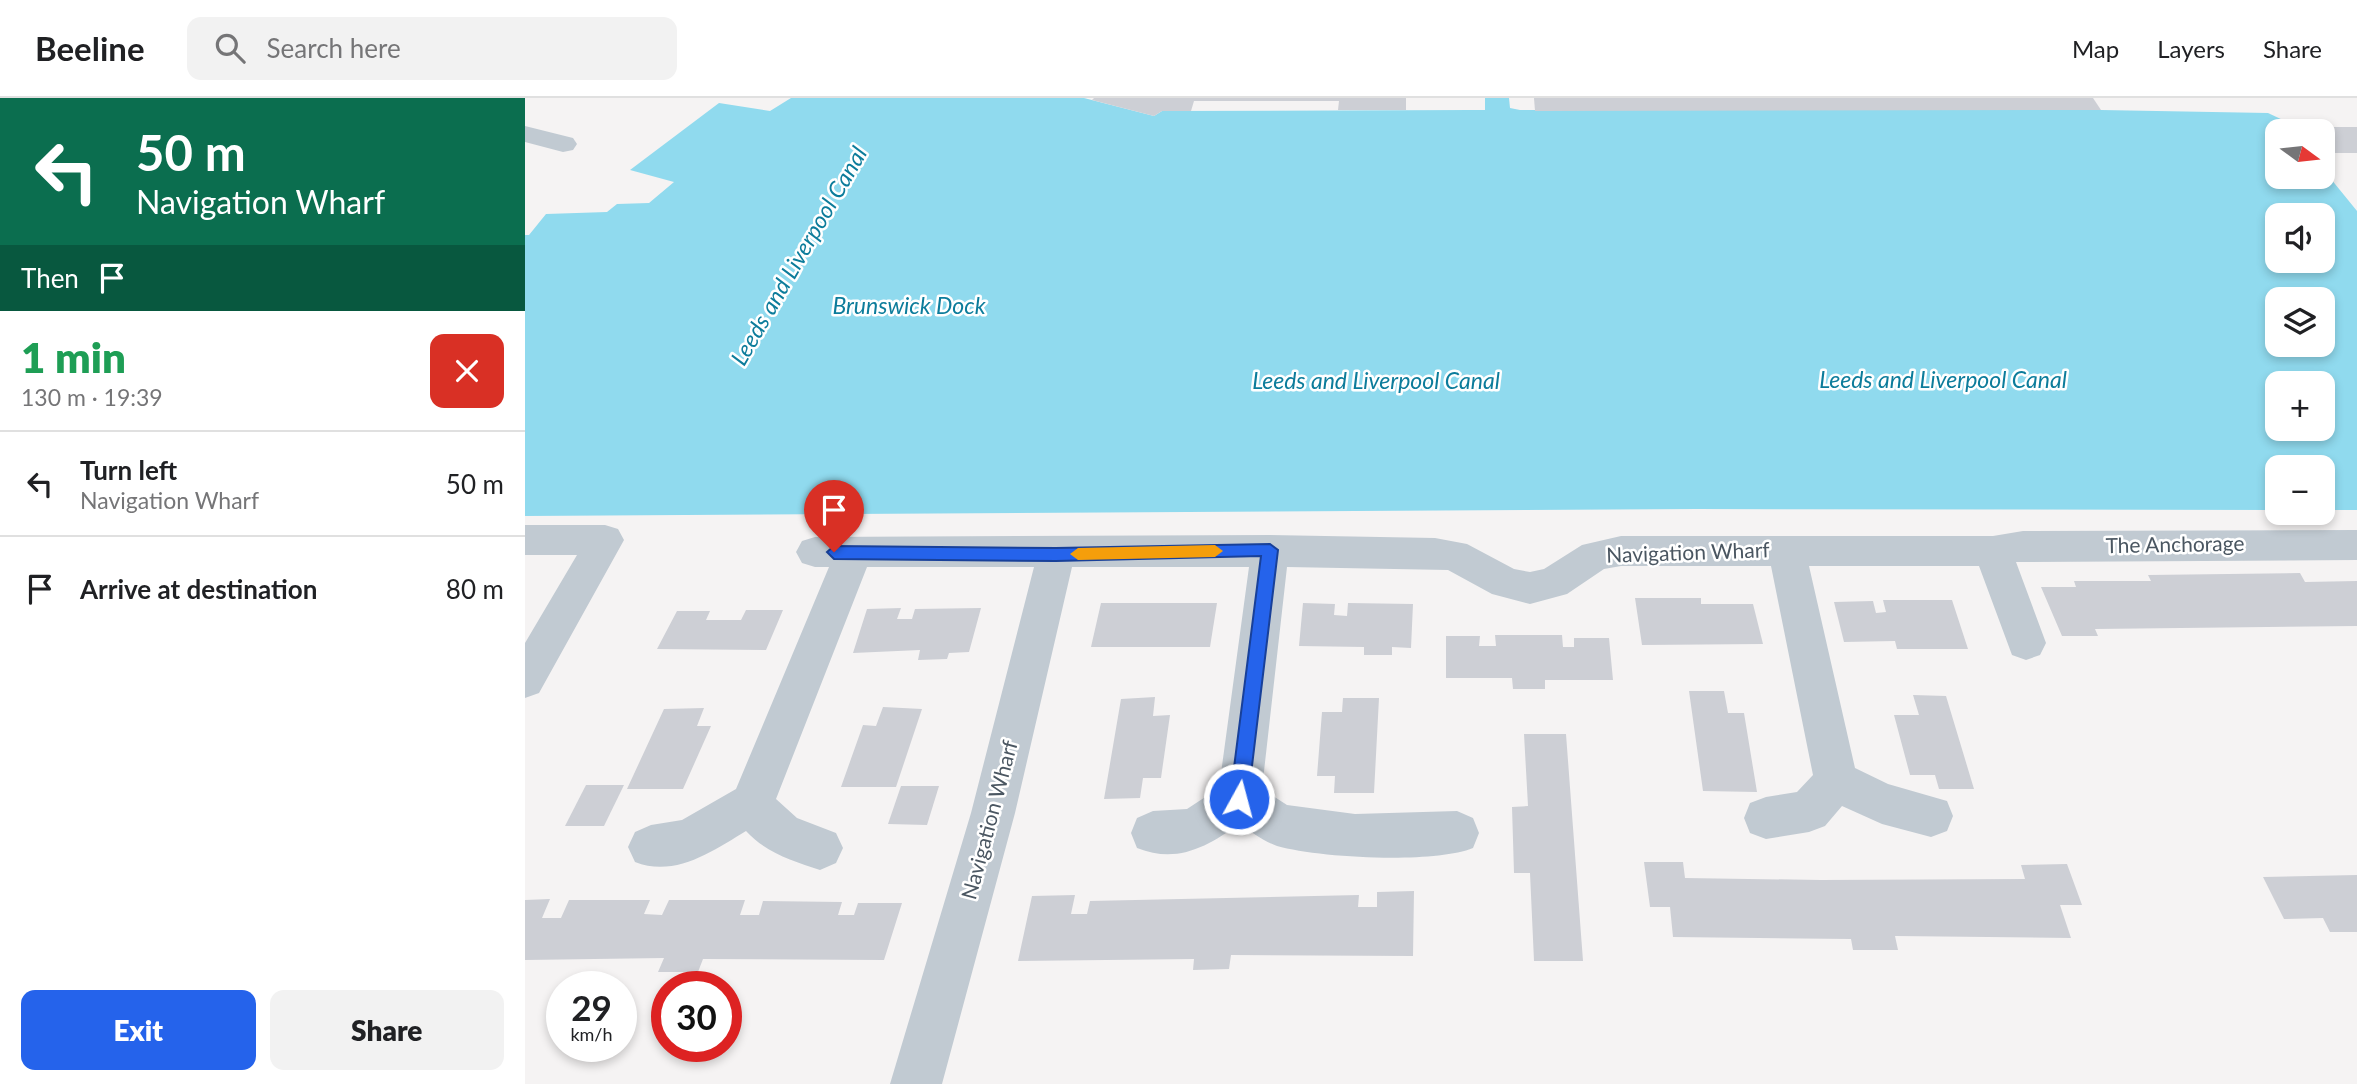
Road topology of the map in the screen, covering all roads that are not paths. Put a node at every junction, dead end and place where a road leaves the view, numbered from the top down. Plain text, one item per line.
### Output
1 (525, 134) edge
2 (563, 144) dead end
3 (525, 540) edge
4 (2357, 545) edge
5 (1270, 550) junction
6 (1787, 551) junction
7 (1993, 551) junction
8 (815, 552) dead end
9 (854, 553) junction
10 (1056, 554) junction
11 (2027, 643) dead end
12 (525, 680) edge
13 (1836, 781) junction
14 (1239, 799) junction
15 (751, 804) junction
16 (1931, 816) dead end
17 (1766, 818) dead end
18 (1153, 833) dead end
19 (1457, 833) dead end
20 (651, 846) dead end
21 (820, 848) dead end
22 (916, 1084) edge

1 - 2 street
3 - 12 street
4 - 7 street, The Anchorage
5 - 6 street, Navigation Wharf
5 - 10 street, Navigation Wharf
5 - 14 street
6 - 7 street, Navigation Wharf
6 - 13 street, Navigation Wharf
7 - 11 street
8 - 9 street, Navigation Wharf
9 - 10 street, Navigation Wharf
9 - 15 street
10 - 22 street, Navigation Wharf
13 - 16 street
13 - 17 street
14 - 18 street
14 - 19 street
15 - 20 street
15 - 21 street

